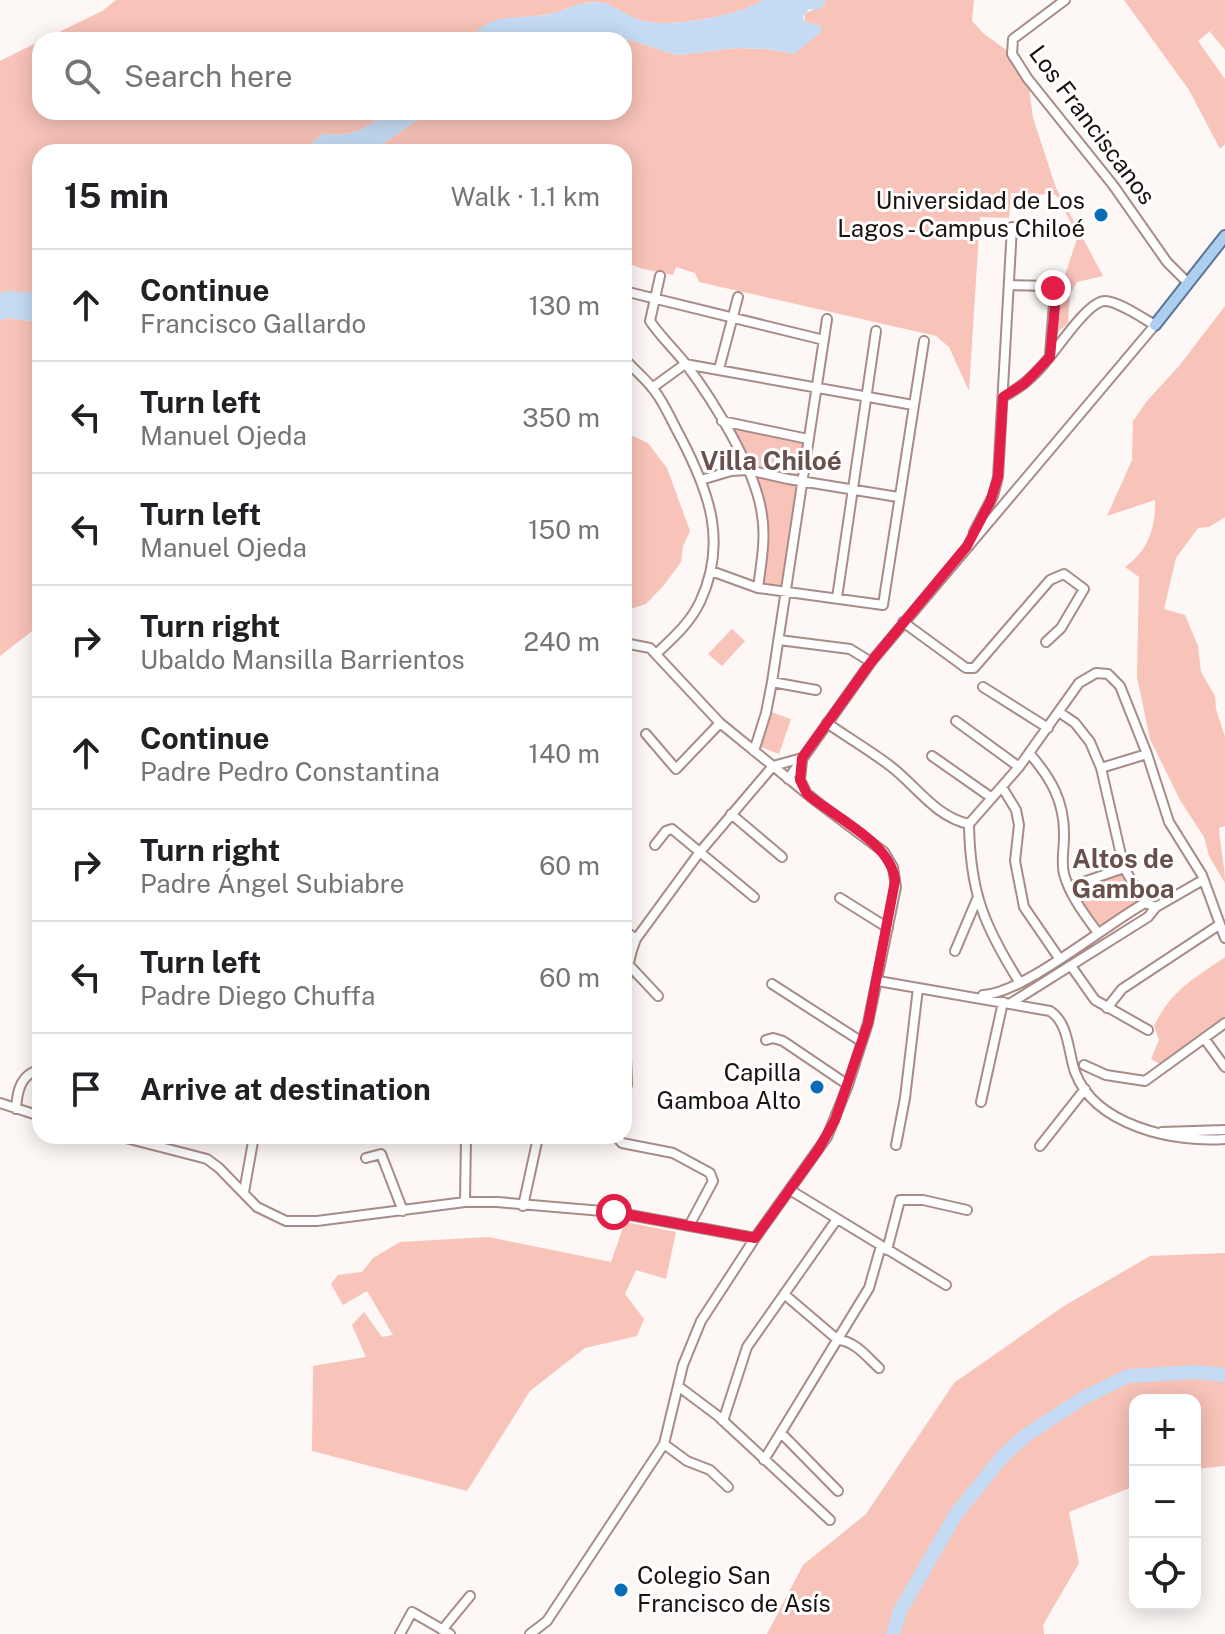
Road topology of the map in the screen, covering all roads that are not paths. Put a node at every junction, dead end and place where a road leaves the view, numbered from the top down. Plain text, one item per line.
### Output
1 (1065, 0) edge
2 (1012, 227) dead end
3 (1225, 236) edge
4 (660, 276) dead end
5 (1188, 283) junction
6 (1010, 285) junction
7 (632, 293) edge
8 (738, 297) dead end
9 (654, 299) junction
10 (732, 319) junction
11 (827, 319) dead end
12 (1155, 325) junction
13 (876, 331) dead end
14 (824, 340) junction
15 (924, 341) dead end
16 (1050, 357) junction
17 (685, 364) junction
18 (632, 367) edge
19 (719, 369) junction
20 (652, 388) junction
21 (817, 389) junction
22 (1003, 397) junction
23 (866, 398) junction
24 (913, 405) junction
25 (722, 421) junction
26 (808, 439) junction
27 (748, 470) junction
28 (701, 480) junction
29 (802, 482) junction
30 (851, 491) junction
31 (898, 497) junction
32 (967, 546) junction
33 (711, 571) junction
34 (758, 588) junction
35 (785, 592) junction
36 (837, 598) junction
37 (903, 622) junction
38 (779, 640) junction
39 (1046, 642) dead end
40 (632, 644) edge
41 (657, 653) junction
42 (871, 662) junction
43 (772, 682) junction
44 (983, 687) dead end
45 (816, 690) dead end
46 (1059, 712) junction
47 (956, 721) dead end
48 (720, 723) junction
49 (827, 723) junction
50 (1048, 728) junction
51 (646, 734) dead end
52 (754, 751) junction
53 (1029, 753) junction
54 (1147, 754) junction
55 (932, 756) dead end
56 (802, 758) junction
57 (773, 766) junction
58 (1019, 767) junction
59 (1101, 768) junction
60 (788, 779) junction
61 (1002, 787) junction
62 (807, 794) junction
63 (992, 798) junction
64 (731, 814) junction
65 (969, 824) junction
66 (655, 845) dead end
67 (699, 853) junction
68 (782, 857) dead end
69 (1124, 868) junction
70 (1203, 880) junction
71 (1069, 887) junction
72 (754, 897) dead end
73 (840, 898) dead end
74 (977, 899) junction
75 (1145, 903) junction
76 (1156, 907) junction
77 (1219, 925) junction
78 (888, 928) junction
79 (1098, 933) junction
80 (632, 936) edge
81 (1225, 938) edge
82 (636, 939) junction
83 (955, 951) dead end
84 (632, 952) edge
85 (1059, 958) junction
86 (1071, 966) junction
87 (632, 968) edge
88 (878, 981) junction
89 (1020, 983) junction
90 (772, 984) dead end
91 (918, 988) junction
92 (658, 996) dead end
93 (966, 996) junction
94 (1007, 1003) junction
95 (1107, 1008) junction
96 (1225, 1023) edge
97 (1148, 1030) dead end
98 (1204, 1038) junction
99 (766, 1040) dead end
100 (862, 1042) junction
101 (1084, 1065) dead end
102 (1225, 1067) edge
103 (32, 1072) edge
104 (848, 1085) junction
105 (1085, 1089) junction
106 (981, 1102) dead end
107 (0, 1103) edge
108 (16, 1109) junction
109 (32, 1114) edge
110 (1146, 1126) dead end
111 (1225, 1130) edge
112 (1225, 1139) edge
113 (149, 1144) edge
114 (253, 1144) edge
115 (466, 1144) edge
116 (537, 1144) edge
117 (627, 1144) edge
118 (896, 1145) dead end
119 (1040, 1146) dead end
120 (366, 1158) dead end
121 (790, 1190) junction
122 (244, 1192) junction
123 (465, 1202) junction
124 (523, 1206) junction
125 (967, 1210) dead end
126 (403, 1211) junction
127 (837, 1219) junction
128 (689, 1226) junction
129 (755, 1238) junction
130 (884, 1248) junction
131 (946, 1285) dead end
132 (784, 1294) junction
133 (838, 1340) junction
134 (879, 1368) dead end
135 (678, 1386) junction
136 (723, 1421) junction
137 (781, 1433) junction
138 (664, 1444) junction
139 (764, 1460) junction
140 (728, 1487) dead end
141 (838, 1491) dead end
142 (830, 1520) dead end
143 (470, 1596) dead end
144 (446, 1632) edge
145 (400, 1634) edge
146 (530, 1634) edge

1 - 5 street, Los Franciscanos
2 - 6 street
3 - 5 main road
4 - 9 street
5 - 12 main road
6 - 16 street
6 - 22 street
7 - 9 street
8 - 10 street
9 - 10 street
9 - 17 street
10 - 14 street
10 - 19 street
11 - 14 street
12 - 16 street
12 - 32 street
13 - 23 street
14 - 21 street
15 - 24 street
16 - 22 street
17 - 19 street
17 - 20 street
17 - 25 street
18 - 20 street
19 - 21 street
20 - 28 street
21 - 23 street
21 - 26 street
22 - 32 street
23 - 24 street
23 - 30 street
24 - 31 street
25 - 26 street
25 - 27 street
26 - 29 street
27 - 28 street
27 - 29 street
27 - 34 street
28 - 33 street
29 - 30 street
29 - 35 street
30 - 31 street
30 - 36 street
31 - 36 street
32 - 37 street
33 - 34 street
33 - 41 street
34 - 35 street
35 - 36 street
35 - 38 street
37 - 39 street
37 - 42 street
38 - 42 street
38 - 43 street
40 - 41 street
41 - 48 street
42 - 49 street
43 - 45 street
43 - 52 street
44 - 50 street
46 - 50 street
46 - 54 street
46 - 59 street
47 - 58 street
48 - 51 street
48 - 52 street
49 - 56 street
49 - 65 street
50 - 53 street
52 - 57 street
53 - 58 street
53 - 71 street
54 - 59 street
54 - 70 street
55 - 63 street
56 - 57 street
56 - 60 street
56 - 62 street
57 - 60 street
57 - 64 street
58 - 61 street
59 - 69 street
60 - 62 street
61 - 63 street
61 - 85 street
62 - 78 street
63 - 65 street
64 - 67 street
64 - 68 street
65 - 74 street
66 - 67 street
67 - 72 street
67 - 82 street
69 - 71 street
69 - 75 street
70 - 76 street
70 - 77 street
71 - 79 street
73 - 78 street
74 - 83 street
74 - 89 street
75 - 76 street
75 - 79 street
76 - 86 street
77 - 81 street
77 - 95 street
78 - 88 street
79 - 85 street
80 - 82 street
82 - 84 street
85 - 89 street
86 - 94 street
86 - 95 street
87 - 92 street
88 - 91 street
88 - 100 street
89 - 93 street
90 - 100 street
91 - 93 street
91 - 118 street
93 - 94 street
94 - 105 street
94 - 106 street
95 - 97 street
96 - 98 street
98 - 101 street
98 - 102 street
99 - 104 street
100 - 104 street
103 - 108 street
104 - 121 street
105 - 112 street
105 - 119 street
107 - 108 street
108 - 109 street
110 - 111 street
113 - 122 street
114 - 122 street
115 - 123 street
116 - 124 street
117 - 128 street
120 - 126 street
121 - 127 street
121 - 129 street
122 - 126 street
123 - 124 street
123 - 126 street
124 - 128 street
125 - 130 street
127 - 130 street
127 - 132 street
128 - 129 street
129 - 135 street
130 - 131 street
130 - 133 street
132 - 133 street
132 - 136 street
133 - 134 street
133 - 137 street
135 - 136 street
135 - 138 street
136 - 139 street
137 - 139 street
137 - 141 street
138 - 140 street
138 - 146 street
139 - 142 street
143 - 144 street
144 - 145 street

